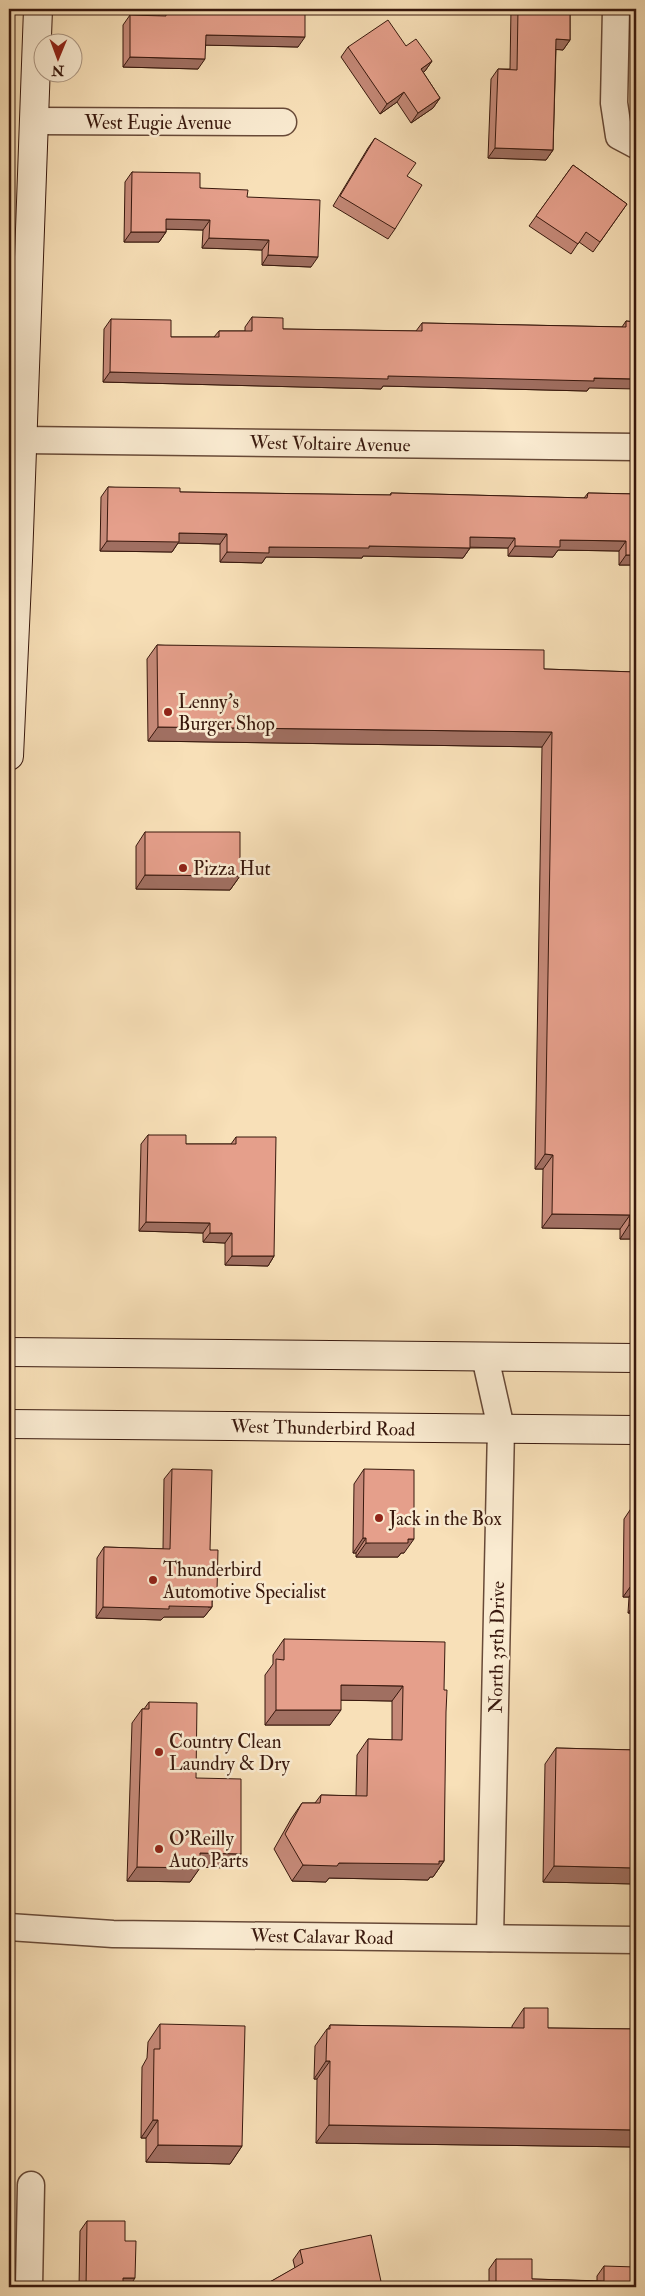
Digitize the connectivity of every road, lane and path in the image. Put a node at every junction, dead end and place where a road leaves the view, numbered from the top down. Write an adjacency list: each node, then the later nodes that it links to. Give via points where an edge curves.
1 (38, 9): 3 (main road)
2 (616, 9): 5 (street, via 614,103)
3 (34, 121): 4 (street, West Eugie Avenue); 6 (main road)
4 (283, 122)
5 (628, 141)
6 (23, 440): 7 (street, West Voltaire Avenue); 8 (main road)
7 (636, 447)
8 (9, 756)
9 (9, 1352): 10 (main road)
10 (485, 1357): 11 (main road); 13 (street, North 35th Drive)
11 (636, 1358)
12 (9, 1424): 13 (main road, West Thunderbird Road)
13 (501, 1428): 14 (main road, West Thunderbird Road); 16 (street, North 35th Drive)
14 (636, 1430)
15 (9, 1927): 16 (street, West Calavar Road, via 113,1934)
16 (490, 1938): 17 (street, West Calavar Road)
17 (636, 1940)
18 (31, 2184): 19 (street)
19 (29, 2287)

